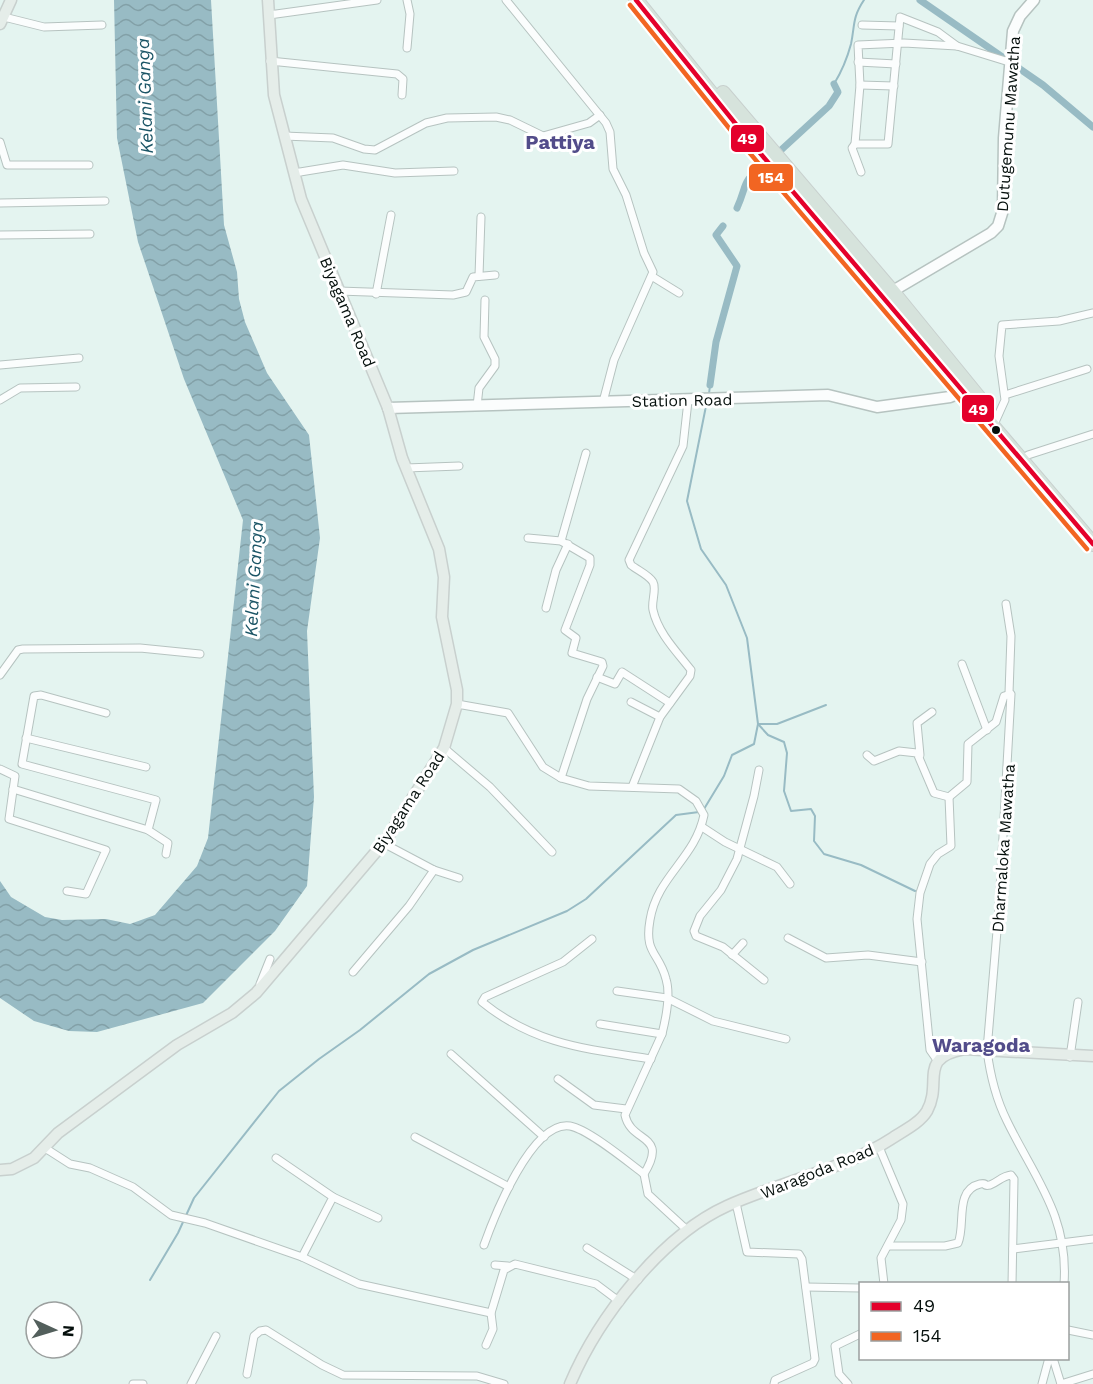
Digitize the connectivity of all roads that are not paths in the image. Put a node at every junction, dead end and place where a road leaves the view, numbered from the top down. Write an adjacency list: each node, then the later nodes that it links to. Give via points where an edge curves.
1 (11, 0): 10 (main road)
2 (268, 0): 9 (main road, Biyagama Road)
3 (377, 0): 9 (street)
4 (407, 0): 16 (street)
5 (506, 0): 24 (street)
6 (636, 0): 44 (highway, via 743,133)
7 (644, 0): 44 (highway)
8 (1034, 0): 19 (street, Dutugemunu Mawatha, via 1020,16)
9 (269, 15): 17 (main road, Biyagama Road)
10 (2, 20): 11 (street, via 44,27)
11 (102, 25)
12 (862, 25): 13 (street)
13 (899, 26): 14 (street); 15 (street, via 900,17 914,20)
14 (898, 44): 15 (street); 18 (street, via 858,45); 20 (street)
15 (957, 46): 19 (street)
16 (407, 48)
17 (270, 61): 23 (street, via 397,74 403,79); 25 (main road, Biyagama Road)
18 (858, 62): 20 (street); 21 (street)
19 (1009, 62): 44 (street, Dutugemunu Mawatha, via 1003,210 998,226)
20 (896, 64): 22 (street)
21 (860, 85): 22 (street); 27 (street)
22 (894, 86): 27 (street, via 888,144)
23 (402, 95)
24 (600, 115): 25 (street, via 589,123 543,136 496,117 447,118 413,128 375,150 333,138); 40 (street, via 610,132 613,170 626,195)
25 (284, 136): 31 (main road, Biyagama Road)
26 (0, 142): 28 (street, via 7,165)
27 (855, 144): 30 (street, via 853,156)
28 (89, 165)
29 (453, 171): 31 (street, via 395,173 343,165)
30 (861, 172)
31 (294, 174): 41 (main road, Biyagama Road)
32 (105, 201): 33 (street)
33 (0, 203)
34 (391, 215): 43 (street)
35 (481, 217): 39 (street)
36 (90, 234): 37 (street)
37 (0, 235)
38 (495, 275): 39 (street)
39 (479, 276): 43 (street, via 473,277 469,289 462,294)
40 (652, 277): 42 (street); 55 (street, via 614,360)
41 (339, 291): 43 (street); 57 (main road, Biyagama Road)
42 (680, 292)
43 (376, 294)
44 (887, 294): 51 (highway)
45 (486, 300): 56 (street, via 484,337 495,366 479,388)
46 (1093, 313): 52 (street, via 1059,321 1002,325 999,356)
47 (79, 358): 48 (street)
48 (0, 365)
49 (1087, 369): 52 (street)
50 (76, 387): 53 (street, via 20,388)
51 (967, 390): 54 (street, Station Road, via 950,397 877,406 828,395); 58 (highway); 67 (highway)
52 (1005, 395): 58 (street)
53 (0, 400)
54 (688, 401): 55 (street, Station Road); 76 (street, via 683,447 629,560 630,565 652,580 655,617 691,670)
55 (603, 402): 56 (street, Station Road)
56 (477, 406): 57 (street, Station Road)
57 (388, 408): 63 (main road, Biyagama Road)
58 (996, 420): 61 (highway)
59 (1093, 434): 61 (street)
60 (586, 453): 66 (street)
61 (1028, 455): 64 (highway)
62 (459, 466): 63 (street)
63 (406, 468): 77 (main road, Biyagama Road, via 439,549 444,577 442,618)
64 (1093, 532)
65 (528, 538): 66 (street)
66 (565, 543): 69 (street); 73 (street, via 590,558 565,630 575,637 572,653 603,664)
67 (1093, 544)
68 (1006, 604): 74 (street, Dharmaloka Mawatha, via 1011,636)
69 (546, 608)
70 (200, 654): 72 (street, via 140,648 23,649 18,650)
71 (962, 664): 81 (street)
72 (0, 675)
73 (597, 677): 76 (street, via 615,684 622,672); 89 (street)
74 (1009, 693): 81 (street, via 1004,696 996,722); 118 (street, Dharmaloka Mawatha, via 1012,706)
75 (631, 702): 80 (street)
76 (670, 703): 80 (street)
77 (457, 704): 83 (main road, Biyagama Road); 89 (street, via 508,713 543,767)
78 (932, 712): 85 (street, via 917,723)
79 (106, 713): 82 (street, via 34,696)
80 (660, 717): 90 (street)
81 (987, 729): 92 (street, via 968,744 967,782)
82 (26, 738): 86 (street); 94 (street, via 22,764 156,800)
83 (444, 748): 95 (main road, Biyagama Road); 97 (street, via 490,787)
84 (867, 755): 85 (street, via 874,761 898,751)
85 (920, 755): 92 (street, via 934,793)
86 (146, 766)
87 (0, 769): 91 (street, via 15,776)
88 (759, 770): 96 (street)
89 (561, 778): 90 (street, via 589,786)
90 (632, 787): 93 (street, via 679,789 700,807 704,815)
91 (13, 789): 94 (street); 102 (street, via 9,819 106,850 86,894)
92 (949, 797): 108 (street, via 951,846 930,864 920,893 917,919)
93 (702, 827): 96 (street); 113 (street, via 683,861 659,888 652,907 649,947 667,981)
94 (148, 830): 98 (street, via 168,843)
95 (383, 843): 99 (street); 112 (main road, Biyagama Road)
96 (741, 849): 101 (street, via 777,867); 106 (street, via 721,890 710,900 694,931 696,936)
97 (552, 852)
98 (166, 854)
99 (434, 870): 100 (street); 109 (street)
100 (459, 878)
101 (790, 884)
102 (67, 891)
103 (788, 938): 108 (street, via 826,958 868,955)
104 (592, 939): 122 (street, via 563,962 485,997 482,1002 540,1038)
105 (743, 943): 106 (street)
106 (732, 955): 110 (street)
107 (270, 959): 112 (street)
108 (922, 962): 123 (street, via 930,1050)
109 (353, 972)
110 (764, 980)
111 (617, 992): 113 (street)
112 (256, 993): 129 (main road, Biyagama Road, via 232,1013 177,1045 58,1133)
113 (667, 998): 116 (street); 117 (street, via 713,1021)
114 (1078, 1002): 121 (street)
115 (600, 1023): 116 (street)
116 (662, 1034): 122 (street)
117 (786, 1038)
118 (987, 1050): 121 (main road); 123 (main road, via 957,1050); 141 (street, Dharmaloka Mawatha, via 1006,1118 1053,1207)
119 (451, 1054): 127 (street)
120 (1093, 1056): 121 (main road)
121 (1070, 1057)
122 (651, 1059): 125 (street)
123 (937, 1060): 128 (main road, Waragoda Road, via 926,1113)
124 (558, 1079): 125 (street, via 594,1105)
125 (626, 1109): 132 (street, via 626,1121 654,1151)
126 (415, 1137): 133 (street)
127 (544, 1137): 132 (street, via 558,1128 571,1126); 133 (street)
128 (879, 1147): 135 (main road, Waragoda Road); 143 (street, via 904,1212)
129 (45, 1148): 131 (main road, Biyagama Road, via 24,1164); 146 (street, via 70,1164 90,1168 133,1187 171,1215)
130 (276, 1158): 134 (street)
131 (0, 1170)
132 (644, 1174): 139 (street, via 648,1194)
133 (509, 1187): 137 (street)
134 (333, 1197): 138 (street); 146 (street)
135 (736, 1203): 139 (main road, Waragoda Road); 153 (street, via 747,1252 801,1255)
136 (487, 1209): 137 (street)
137 (496, 1211): 142 (street)
138 (378, 1218)
139 (687, 1230): 149 (main road, Waragoda Road)
140 (1093, 1239): 141 (street)
141 (1064, 1244): 145 (street); 152 (street, Dharmaloka Mawatha)
142 (484, 1245)
143 (888, 1246): 145 (street, via 958,1243 963,1232 961,1207 968,1192 1009,1175 1014,1179); 150 (street, via 880,1265)
144 (587, 1248): 149 (street)
145 (1013, 1249): 151 (street)
146 (302, 1257): 156 (street, via 359,1284)
147 (495, 1265): 148 (street)
148 (508, 1266): 155 (street, via 593,1283); 156 (street)
149 (638, 1280): 155 (main road, Waragoda Road)
150 (884, 1282)
151 (1012, 1282)
152 (1065, 1282)
153 (806, 1287): 154 (street); 166 (street, via 813,1363)
154 (859, 1288)
155 (620, 1302): 171 (main road, Waragoda Road, via 594,1338)
156 (491, 1313): 161 (street, via 493,1329)
157 (1069, 1330): 159 (street)
158 (859, 1335): 173 (street, via 835,1346 839,1374)
159 (1093, 1335)
160 (216, 1336): 169 (street)
161 (486, 1345)
162 (1051, 1360): 175 (street)
163 (1051, 1360): 174 (street)
164 (247, 1374): 170 (street, via 254,1336 266,1330 343,1375 477,1376)
165 (1093, 1374): 175 (street)
166 (774, 1382): 172 (street)
167 (133, 1384): 168 (street)
168 (143, 1384)
169 (191, 1384)
170 (504, 1384)
171 (570, 1384)
172 (765, 1384)
173 (848, 1384)
174 (1042, 1384)
175 (1061, 1384)

